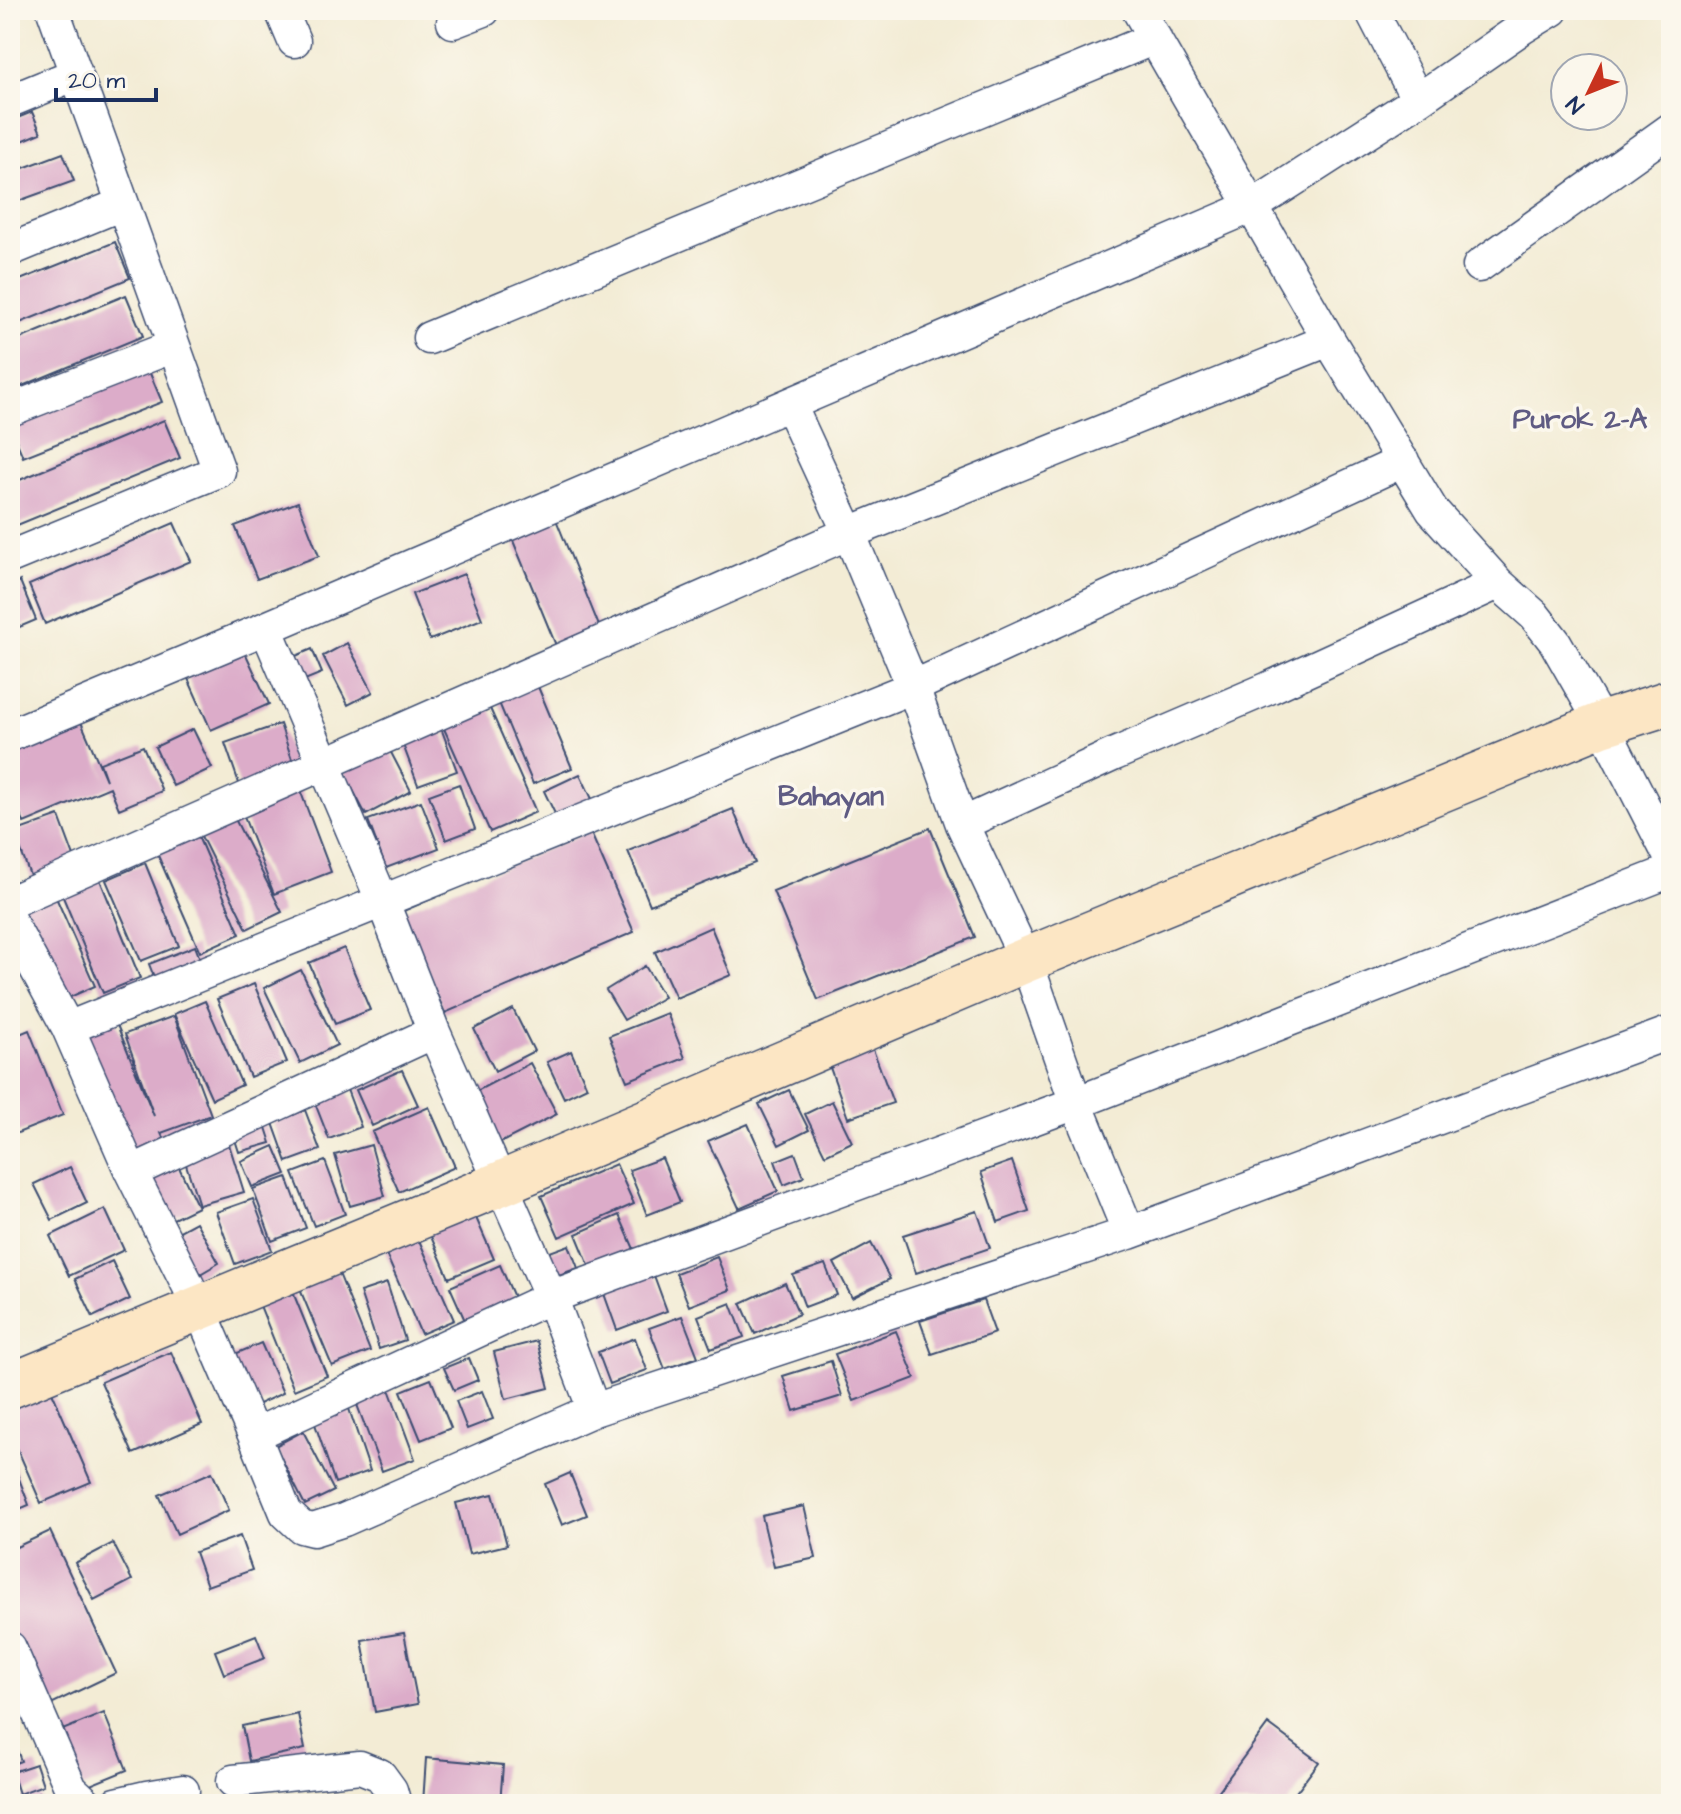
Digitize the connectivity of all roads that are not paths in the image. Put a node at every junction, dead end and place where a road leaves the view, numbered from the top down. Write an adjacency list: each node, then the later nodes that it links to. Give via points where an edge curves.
1 (53, 10): 11 (street)
2 (281, 10): 10 (street)
3 (484, 10): 8 (street)
4 (1138, 10): 9 (street)
5 (1371, 10): 12 (street)
6 (1552, 10): 7 (street)
7 (1517, 19): 12 (street)
8 (453, 22)
9 (1155, 38): 16 (street); 19 (street)
10 (294, 41)
11 (76, 74): 13 (street); 15 (street)
12 (1418, 100): 16 (street)
13 (10, 101)
14 (1671, 129): 18 (street)
15 (122, 204): 17 (street); 21 (street)
16 (1253, 206): 20 (street); 22 (street)
17 (10, 250)
18 (1479, 266)
19 (429, 338)
20 (1329, 340): 24 (street); 25 (street)
21 (174, 346): 23 (street); 26 (street, via 219,471)
22 (790, 405): 25 (street); 28 (street)
23 (10, 410)
24 (1403, 461): 27 (street, via 1432,510); 29 (street)
25 (849, 533): 29 (street); 33 (street)
26 (10, 557)
27 (1498, 583): 31 (street, via 1555,642); 34 (street)
28 (266, 628): 32 (street); 33 (street)
29 (913, 687): 34 (street); 37 (street)
30 (1671, 702): 31 (street)
31 (1602, 724): 35 (street); 40 (street)
32 (10, 735)
33 (324, 763): 37 (street); 38 (street)
34 (962, 824): 40 (street)
35 (1671, 859)
36 (1671, 871): 44 (street)
37 (382, 900): 41 (street); 42 (street)
38 (10, 902)
39 (10, 921): 41 (street)
40 (1026, 960): 44 (street); 46 (street)
41 (68, 1028): 45 (street)
42 (434, 1032): 45 (street); 46 (street)
43 (1671, 1032): 47 (street)
44 (1076, 1103): 47 (street); 48 (street)
45 (131, 1172): 49 (street)
46 (502, 1183): 48 (street); 49 (street)
47 (1129, 1233): 51 (street)
48 (551, 1297): 51 (street); 52 (street)
49 (199, 1307): 50 (street); 52 (street)
50 (10, 1386)
51 (594, 1410): 52 (street, via 313,1530 286,1513)
52 (254, 1435)
53 (10, 1648): 56 (street, via 71,1789)
54 (233, 1781): 58 (street, via 360,1767 380,1775)
55 (183, 1791): 57 (street)
56 (87, 1804)
57 (116, 1804)
58 (395, 1804)

